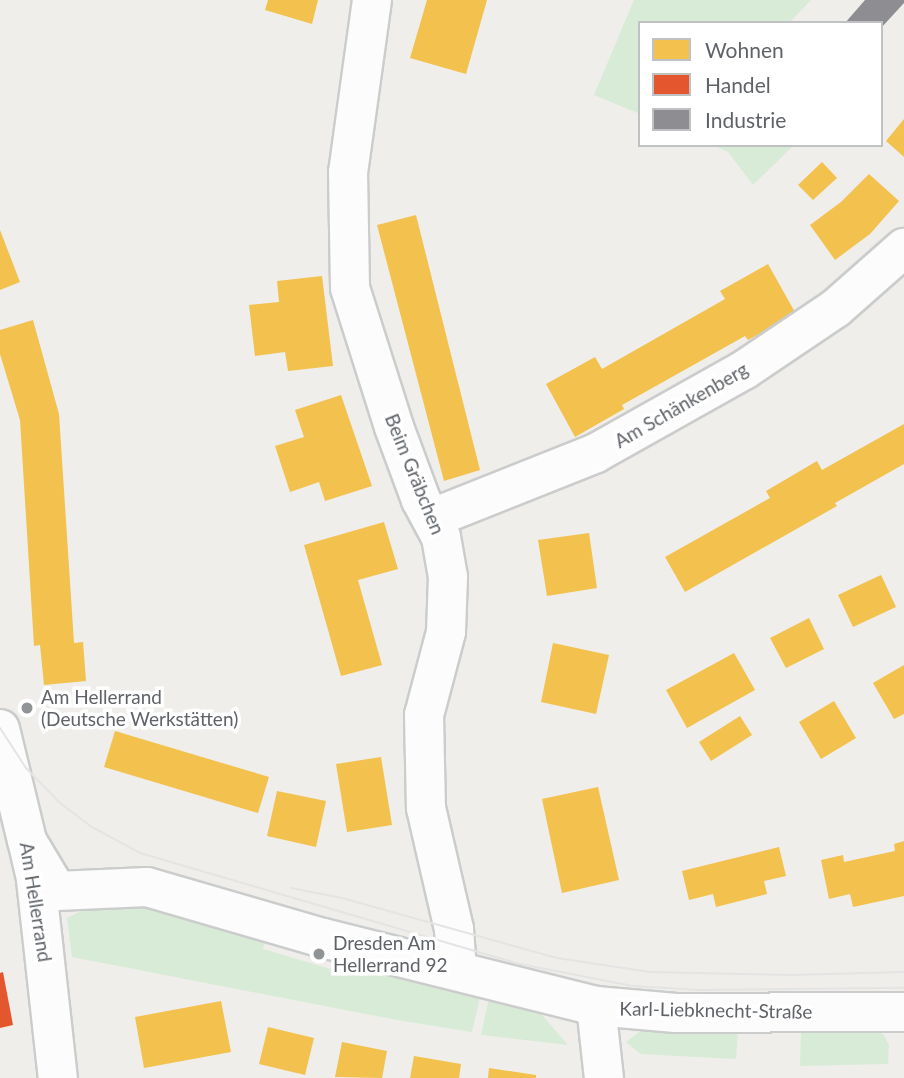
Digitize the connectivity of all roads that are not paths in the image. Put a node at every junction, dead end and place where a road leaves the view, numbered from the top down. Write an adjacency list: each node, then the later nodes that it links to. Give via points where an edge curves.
1 (372, 0): 3 (street, Beim Gräbchen, via 348,172 350,289 394,427 421,500)
2 (904, 248): 3 (street, Am Schänkenberg, via 836,308 744,370 596,453)
3 (433, 518): 6 (street, Beim Gräbchen, via 448,577 446,632 424,715 426,808 454,929)
4 (0, 729): 5 (street, Am Hellerrand)
5 (27, 841): 6 (street, Karl-Liebknecht-Straße, via 57,891 147,887); 9 (street, Am Hellerrand, via 36,880)
6 (457, 971): 7 (street, Karl-Liebknecht-Straße)
7 (596, 1006): 8 (street, Karl-Liebknecht-Straße, via 676,1013); 10 (street)
8 (904, 1012)
9 (58, 1078)
10 (604, 1078)

